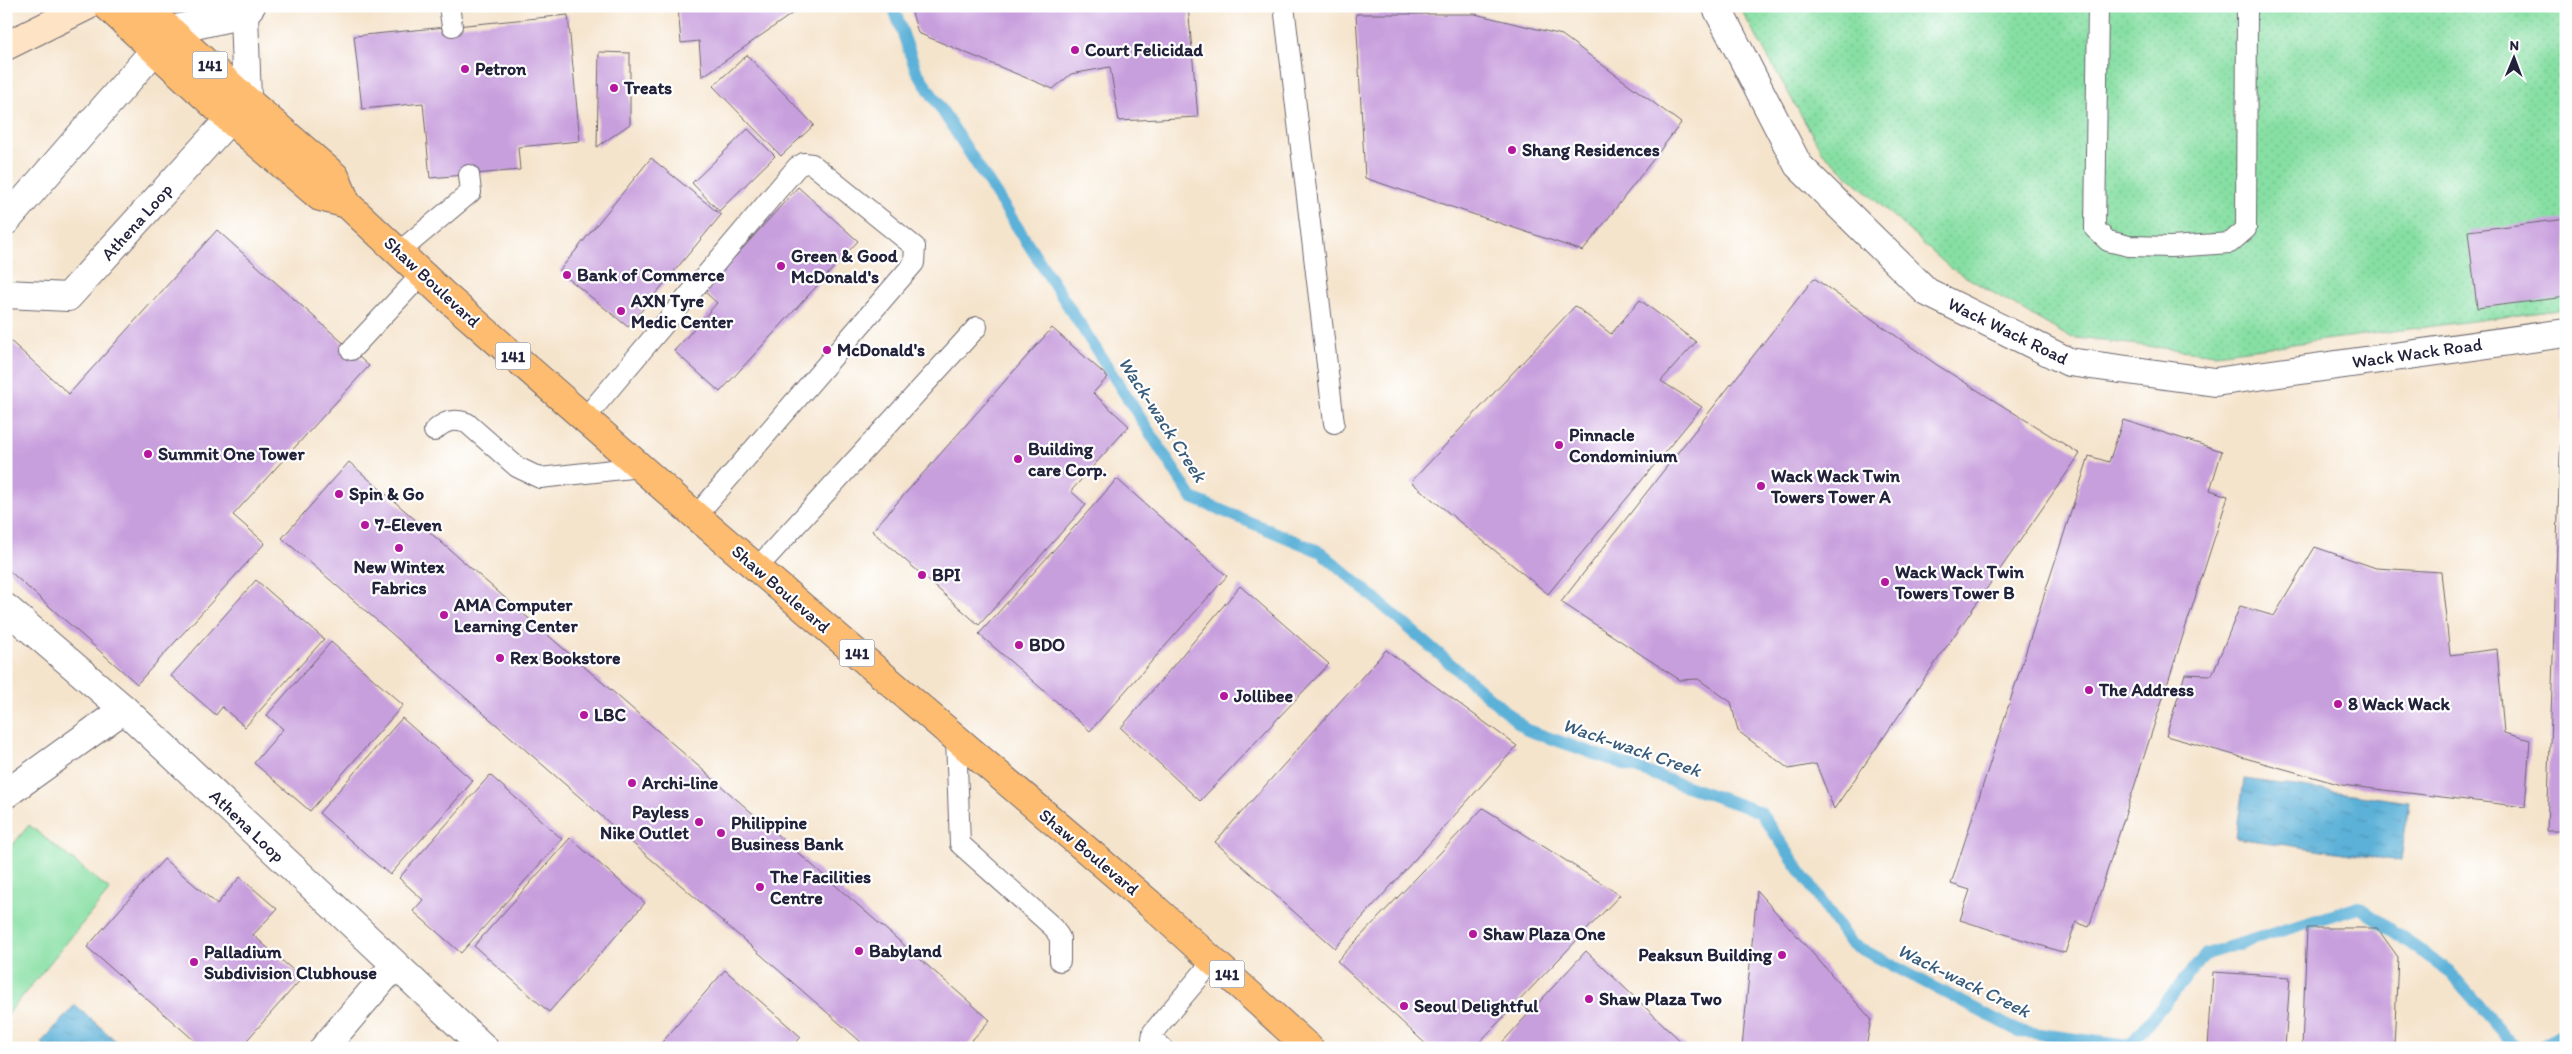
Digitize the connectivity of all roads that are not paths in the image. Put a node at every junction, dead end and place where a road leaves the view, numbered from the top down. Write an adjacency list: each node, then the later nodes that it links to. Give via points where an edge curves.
1 (87, 6): 10 (street)
2 (107, 6): 9 (main road, Shaw Boulevard / 141)
3 (144, 6): 9 (main road, Shaw Boulevard / 141)
4 (1284, 6): 21 (lane)
5 (1716, 6): 18 (street, Wack Wack Road, via 1798,165 1927,292 2069,362 2215,382)
6 (2098, 6): 7 (lane, via 2095,230 2108,241 2171,247 2230,243 2246,229)
7 (2248, 6)
8 (247, 10): 9 (street); 11 (street)
9 (164, 40): 11 (main road, Shaw Boulevard / 141); 13 (street)
10 (6, 46)
11 (238, 110): 14 (main road, Shaw Boulevard / 141, via 335,176 348,204); 16 (street, Athena Loop, via 68,297)
12 (469, 175): 14 (lane, via 471,192)
13 (6, 221)
14 (399, 252): 15 (main road, Shaw Boulevard / 141)
15 (423, 274): 19 (lane); 20 (main road, Shaw Boulevard / 141)
16 (6, 294)
17 (977, 327): 25 (lane)
18 (2566, 333)
19 (350, 350)
20 (585, 418): 23 (main road, Shaw Boulevard / 141); 24 (lane, via 796,167 812,164 915,247 914,263)
21 (1334, 424)
22 (434, 432): 23 (lane, via 441,424 450,421 467,423 517,467 540,478)
23 (640, 467): 24 (main road, Shaw Boulevard / 141)
24 (696, 516): 25 (main road, Shaw Boulevard / 141)
25 (757, 568): 28 (main road, Shaw Boulevard / 141)
26 (6, 608): 27 (street, Athena Loop)
27 (124, 709): 29 (street); 32 (street, Athena Loop)
28 (956, 739): 30 (lane, via 960,844 1054,928 1060,938); 31 (main road, Shaw Boulevard / 141, via 1150,904)
29 (6, 794)
30 (1060, 961)
31 (1213, 962): 33 (main road, Shaw Boulevard / 141); 36 (lane, via 1153,1032 1152,1039)
32 (394, 966): 34 (street); 35 (street, Athena Loop)
33 (1306, 1047)
34 (324, 1048)
35 (484, 1048)
36 (1163, 1048)

